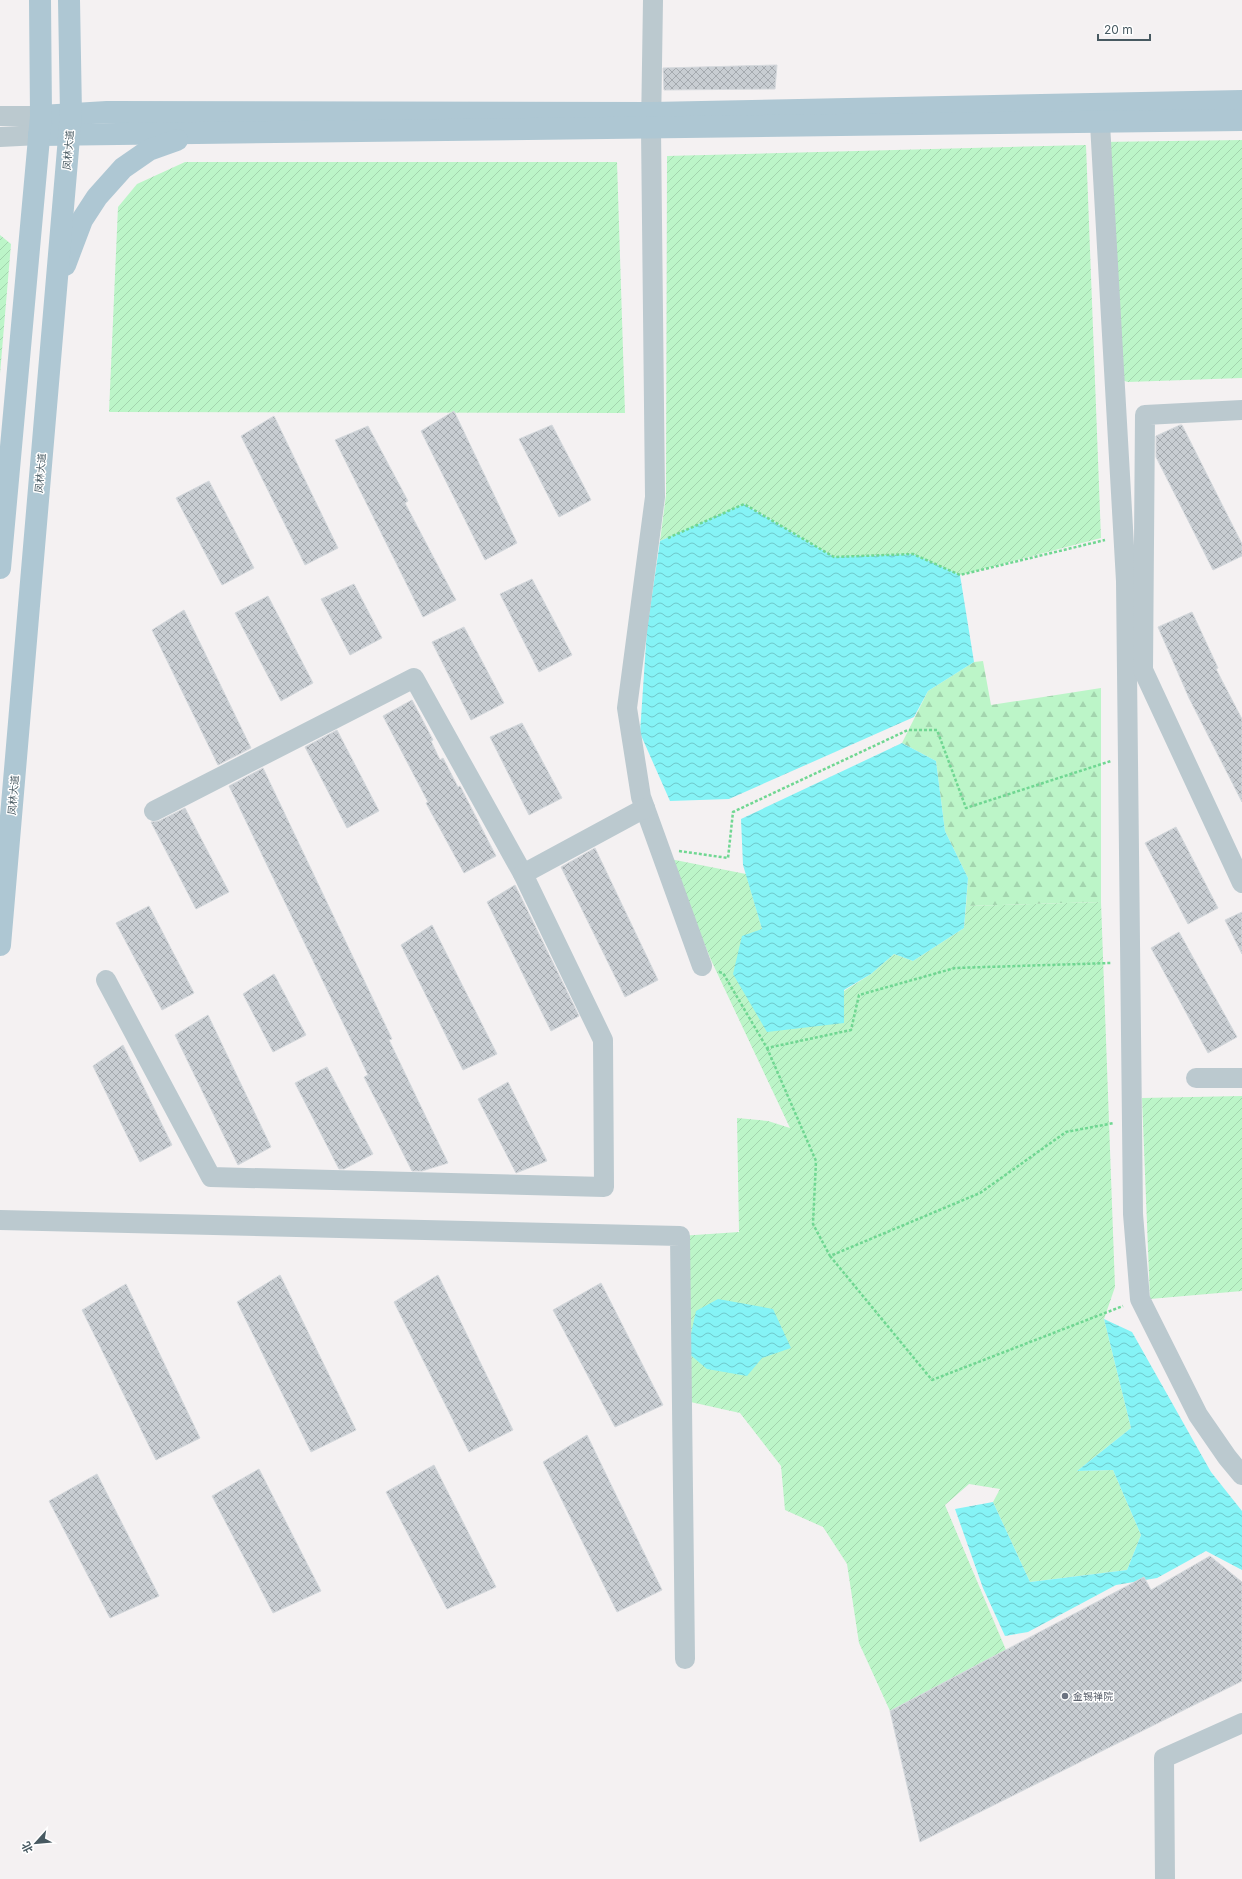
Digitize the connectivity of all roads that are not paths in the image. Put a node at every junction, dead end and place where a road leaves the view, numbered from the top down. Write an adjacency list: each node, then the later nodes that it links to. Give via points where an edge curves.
1 (40, 0): 10 (main road)
2 (69, 0): 9 (main road, 凤林大道)
3 (653, 0): 8 (street)
4 (1242, 101): 5 (main road)
5 (1099, 113): 7 (main road); 8 (main road); 16 (street, via 1123,535)
6 (0, 116): 10 (street)
7 (1242, 120)
8 (652, 121): 9 (main road, via 107,112); 11 (main road); 17 (street, via 655,497 627,708)
9 (70, 125): 10 (main road); 11 (main road); 13 (main road, 凤林大道)
10 (40, 126): 12 (street); 15 (main road)
11 (196, 134): 13 (main road, via 148,150 123,168 97,197 82,220)
12 (0, 137)
13 (56, 288): 21 (main road, 凤林大道)
14 (1242, 410): 16 (street, via 1145,415)
15 (0, 568)
16 (1135, 617): 20 (street, via 1143,670); 27 (street, via 1127,756 1133,1214 1140,1299 1198,1415)
17 (645, 808): 19 (street); 22 (street)
18 (154, 811): 19 (street, via 414,678)
19 (523, 874): 23 (street, via 603,1040 604,1187 211,1177)
20 (1242, 883)
21 (0, 945)
22 (702, 966)
23 (106, 980)
24 (1196, 1078): 25 (street)
25 (1242, 1078)
26 (0, 1220): 28 (street, via 680,1236)
27 (1242, 1475)
28 (685, 1659)
29 (1242, 1723): 30 (street, via 1164,1758)
30 (1165, 1879)

